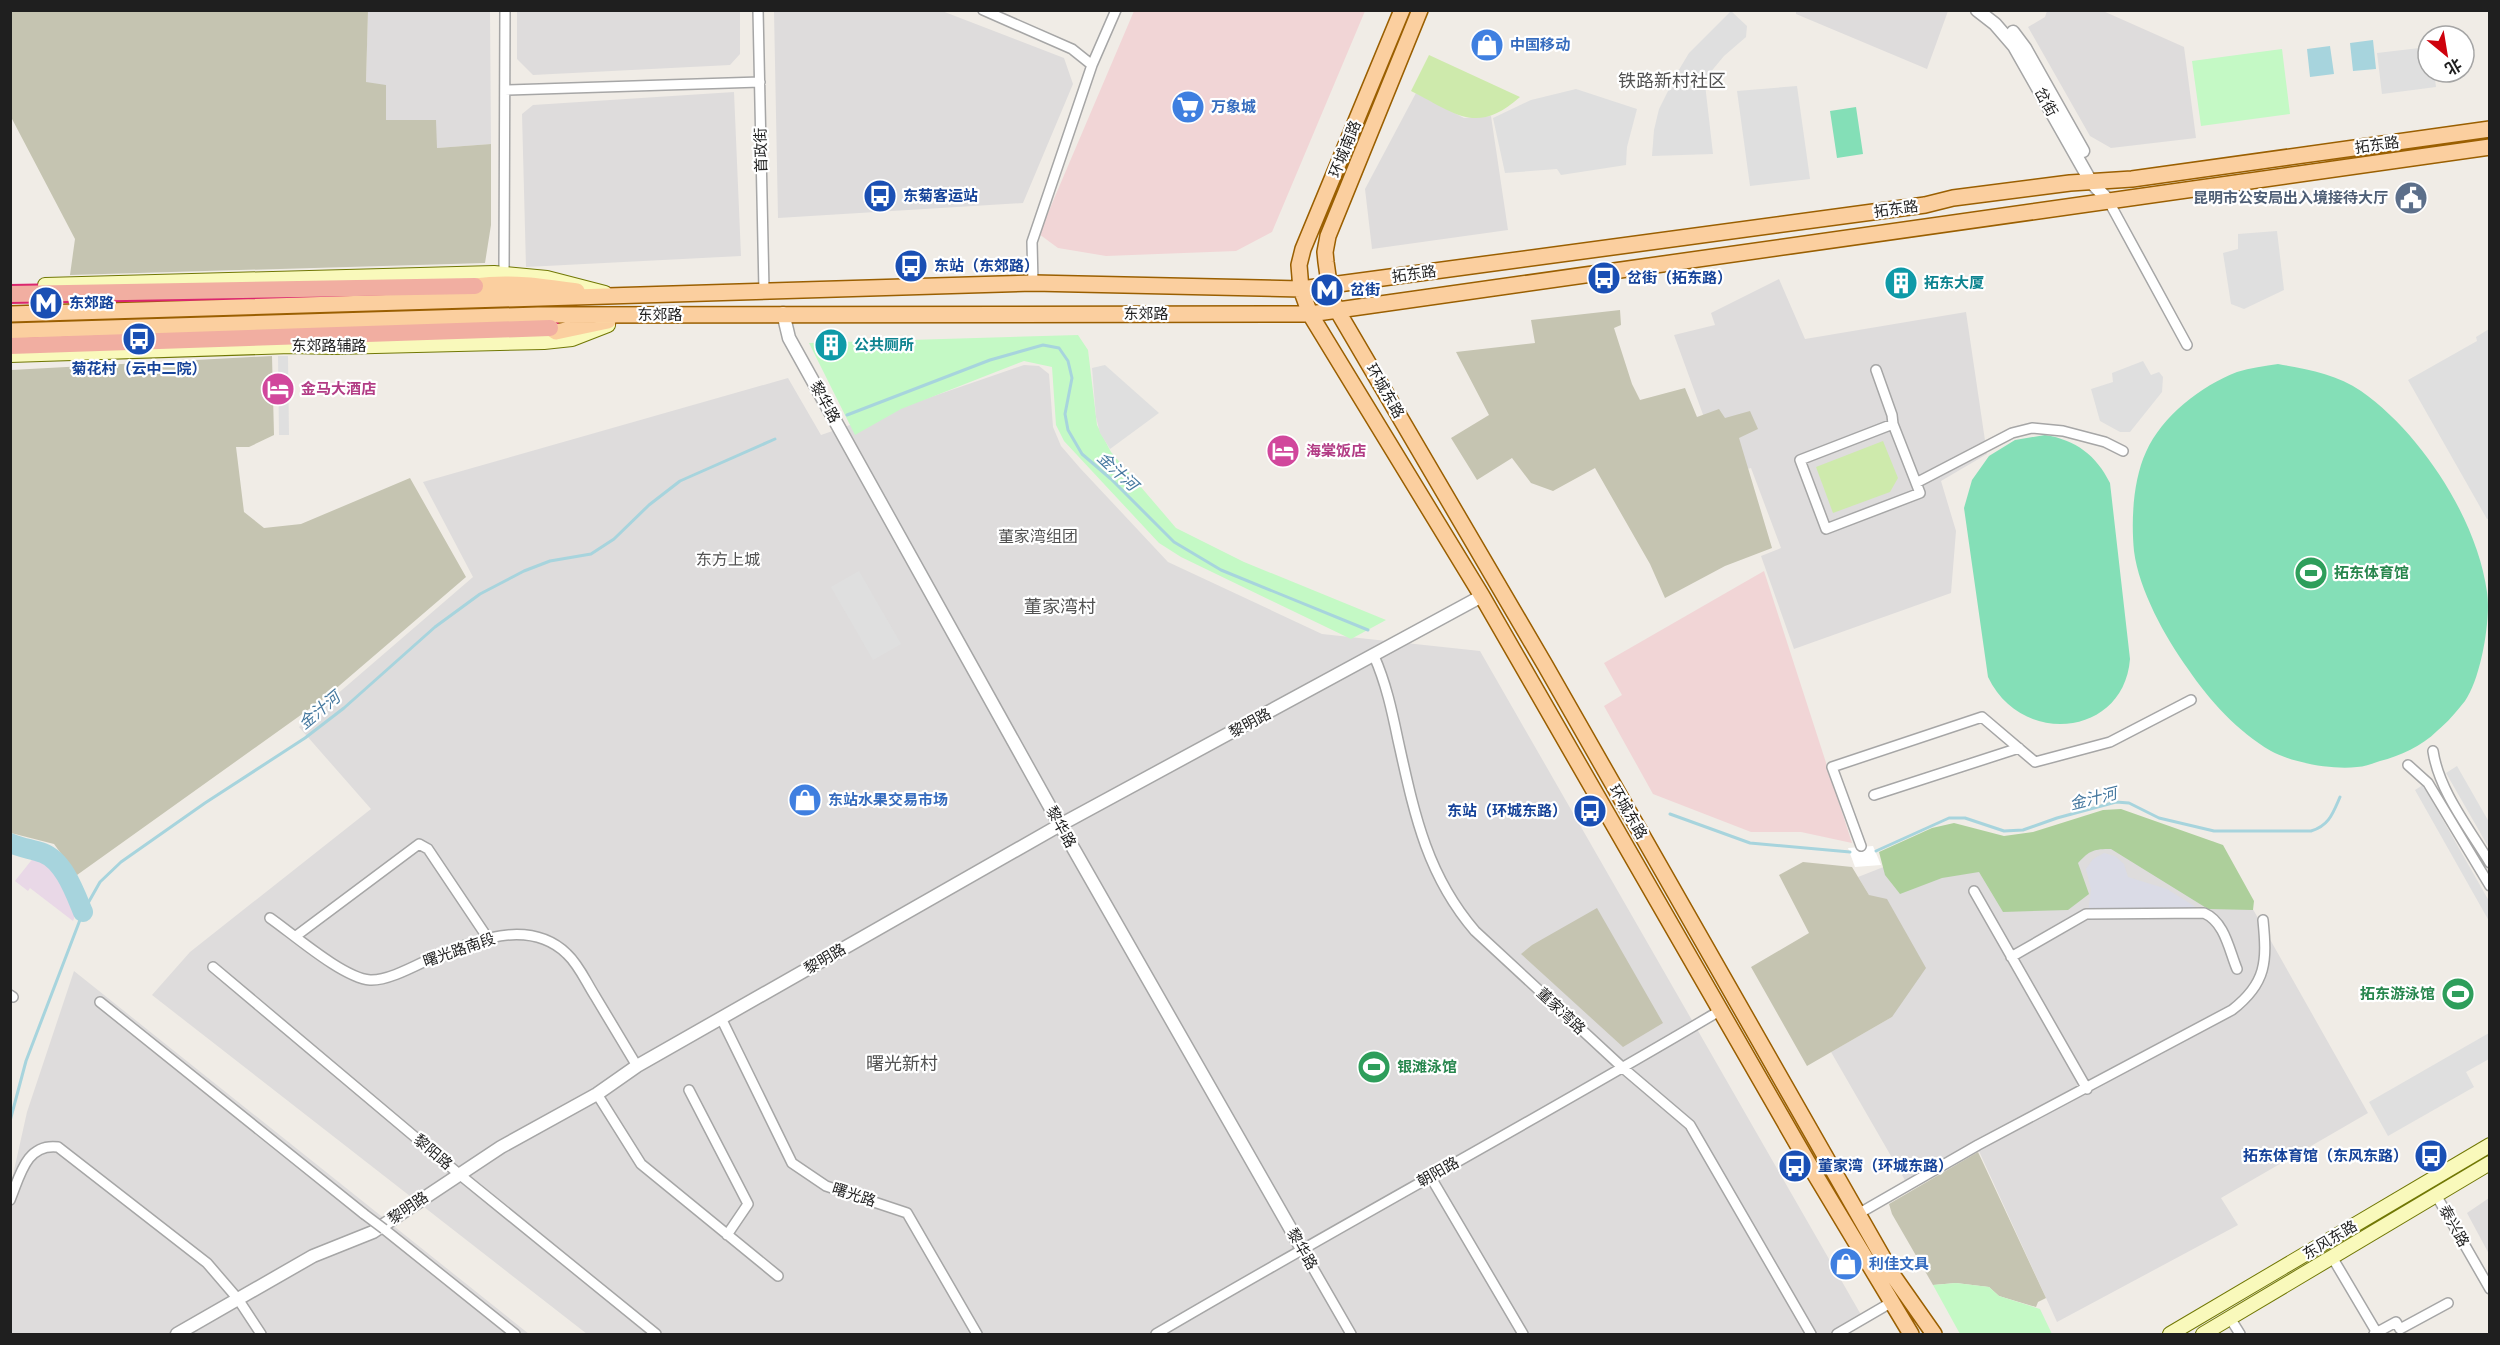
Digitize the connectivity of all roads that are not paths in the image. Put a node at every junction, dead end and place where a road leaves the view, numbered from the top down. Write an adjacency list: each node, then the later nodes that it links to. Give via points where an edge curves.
1 (505, 10): 11 (street)
2 (758, 10): 10 (street, 首政街)
3 (983, 10): 9 (street, via 1072,49)
4 (1116, 10): 9 (street)
5 (1401, 10): 21 (main road, 环城南路, via 1303,249 1299,265)
6 (1420, 10): 19 (main road, 环城南路, via 1328,236 1324,252)
7 (1977, 10): 14 (street, 岔街, via 2014,46)
8 (1991, 10): 14 (street, 岔街, via 2021,42)
9 (1092, 65): 17 (street, via 1032,242)
10 (760, 82): 11 (street); 22 (street, 首政街)
11 (505, 90): 16 (street)
12 (2490, 129): 14 (main road, 拓东路)
13 (2490, 147): 15 (main road, 拓东路)
14 (2095, 181): 15 (street, 岔街); 19 (main road, 拓东路)
15 (2108, 200): 25 (main road, 拓东路); 32 (street, 岔街)
16 (504, 273): 20 (main road); 24 (main road)
17 (1033, 283): 21 (main road, 东郊路); 22 (main road, 东郊路)
18 (475, 286): 23 (highway); 24 (main road, via 513,283)
19 (1329, 286): 21 (main road, 拓东路); 25 (main road, 环城东路)
20 (10, 287)
21 (1302, 289): 28 (main road, 环城东路)
22 (764, 290): 24 (main road, 东郊路)
23 (10, 294)
24 (640, 296): 27 (main road, 东郊路)
25 (1337, 310): 28 (main road, 拓东路); 72 (main road, 环城东路)
26 (783, 313): 28 (main road, 东郊路); 29 (main road, 东郊路); 46 (street, 黎华路, via 789,338)
27 (10, 314)
28 (1310, 314): 39 (main road, 环城东路)
29 (642, 315): 30 (main road, via 556,332); 31 (main road, 东郊路); 34 (main road, 东郊路辅路, via 623,318 572,339 544,342)
30 (550, 328): 33 (highway)
31 (10, 332)
32 (2187, 345)
33 (10, 346)
34 (10, 355)
35 (1876, 370): 36 (street)
36 (1893, 424): 38 (street); 38 (street, via 1800,460 1826,529 1920,493)
37 (2123, 451): 38 (street, via 2063,431 2032,428 2012,433)
38 (1916, 483)
39 (1482, 596): 40 (street, 黎明路); 59 (main road, 环城东路)
40 (1374, 656): 46 (street, 黎明路); 62 (street, 董家湾路, via 1385,681 1424,846 1439,880 1475,931)
41 (2190, 700): 42 (street, via 2110,742 2035,762)
42 (2019, 748): 45 (street); 47 (street, via 1982,717 1832,767)
43 (2433, 751): 48 (street, via 2441,781)
44 (2408, 765): 49 (street, via 2428,783)
45 (1874, 795)
46 (1060, 825): 60 (street, 黎明路); 74 (street, 黎华路)
47 (1861, 846)
48 (2490, 863)
49 (2490, 886)
50 (1974, 891): 55 (street)
51 (270, 918): 53 (street, 曙光路南段)
52 (2263, 920): 63 (street, via 2264,968 2247,999)
53 (296, 936): 54 (street, 曙光路南段, via 337,966 371,980); 54 (street, via 419,844 428,849)
54 (488, 937): 61 (street, 曙光路南段, via 537,937 554,943 568,955)
55 (2011, 957): 57 (street, via 2086,914 2204,913 2220,926); 63 (street)
56 (213, 967): 68 (street, 黎阳路)
57 (2237, 969)
58 (100, 1002): 86 (street, bridge)
59 (1721, 1010): 62 (street, 朝阳路); 79 (main road, 环城东路)
60 (721, 1018): 61 (street, 黎明路); 88 (street, 曙光路, via 792,1163 826,1186 907,1212)
61 (637, 1066): 65 (street, 黎明路)
62 (1623, 1068): 69 (street, 朝阳路); 92 (street, 董家湾路, via 1690,1125)
63 (2087, 1089): 72 (street, via 1978,1145)
64 (689, 1090): 73 (street, via 748,1204)
65 (597, 1094): 68 (street, 黎明路); 73 (street, via 641,1164)
66 (2490, 1145): 96 (main road, 东风东路)
67 (2490, 1163): 70 (main road, 东风东路)
68 (459, 1174): 78 (street, 黎明路, via 373,1232 314,1256); 87 (street, 黎阳路)
69 (1431, 1176): 74 (street, 朝阳路); 91 (street)
70 (2436, 1195): 75 (main road, 东风东路); 77 (street, 泰兴路)
71 (10, 1200): 78 (street, via 32,1153 48,1146 58,1147 207,1263)
72 (1858, 1214): 95 (main road, 环城东路, via 1894,1277)
73 (727, 1235): 76 (street)
74 (1302, 1249): 89 (street, 朝阳路); 90 (street, 黎华路)
75 (2332, 1257): 81 (main road, 东风东路); 83 (street)
76 (778, 1276)
77 (2490, 1288)
78 (238, 1299): 84 (street, 黎明路); 85 (street)
79 (1892, 1302): 93 (street); 94 (main road, 环城东路)
80 (2448, 1303): 82 (street)
81 (2230, 1318): 97 (main road, 东风东路); 98 (street)
82 (2401, 1332): 83 (street, via 2396,1322)
83 (2375, 1334)
84 (177, 1335)
85 (261, 1335)
86 (515, 1335)
87 (656, 1335)
88 (977, 1335)
89 (1156, 1335)
90 (1351, 1335)
91 (1523, 1335)
92 (1811, 1335)
93 (1837, 1335)
94 (1911, 1335)
95 (1934, 1335)
96 (2170, 1335)
97 (2203, 1335)
98 (2240, 1335)

